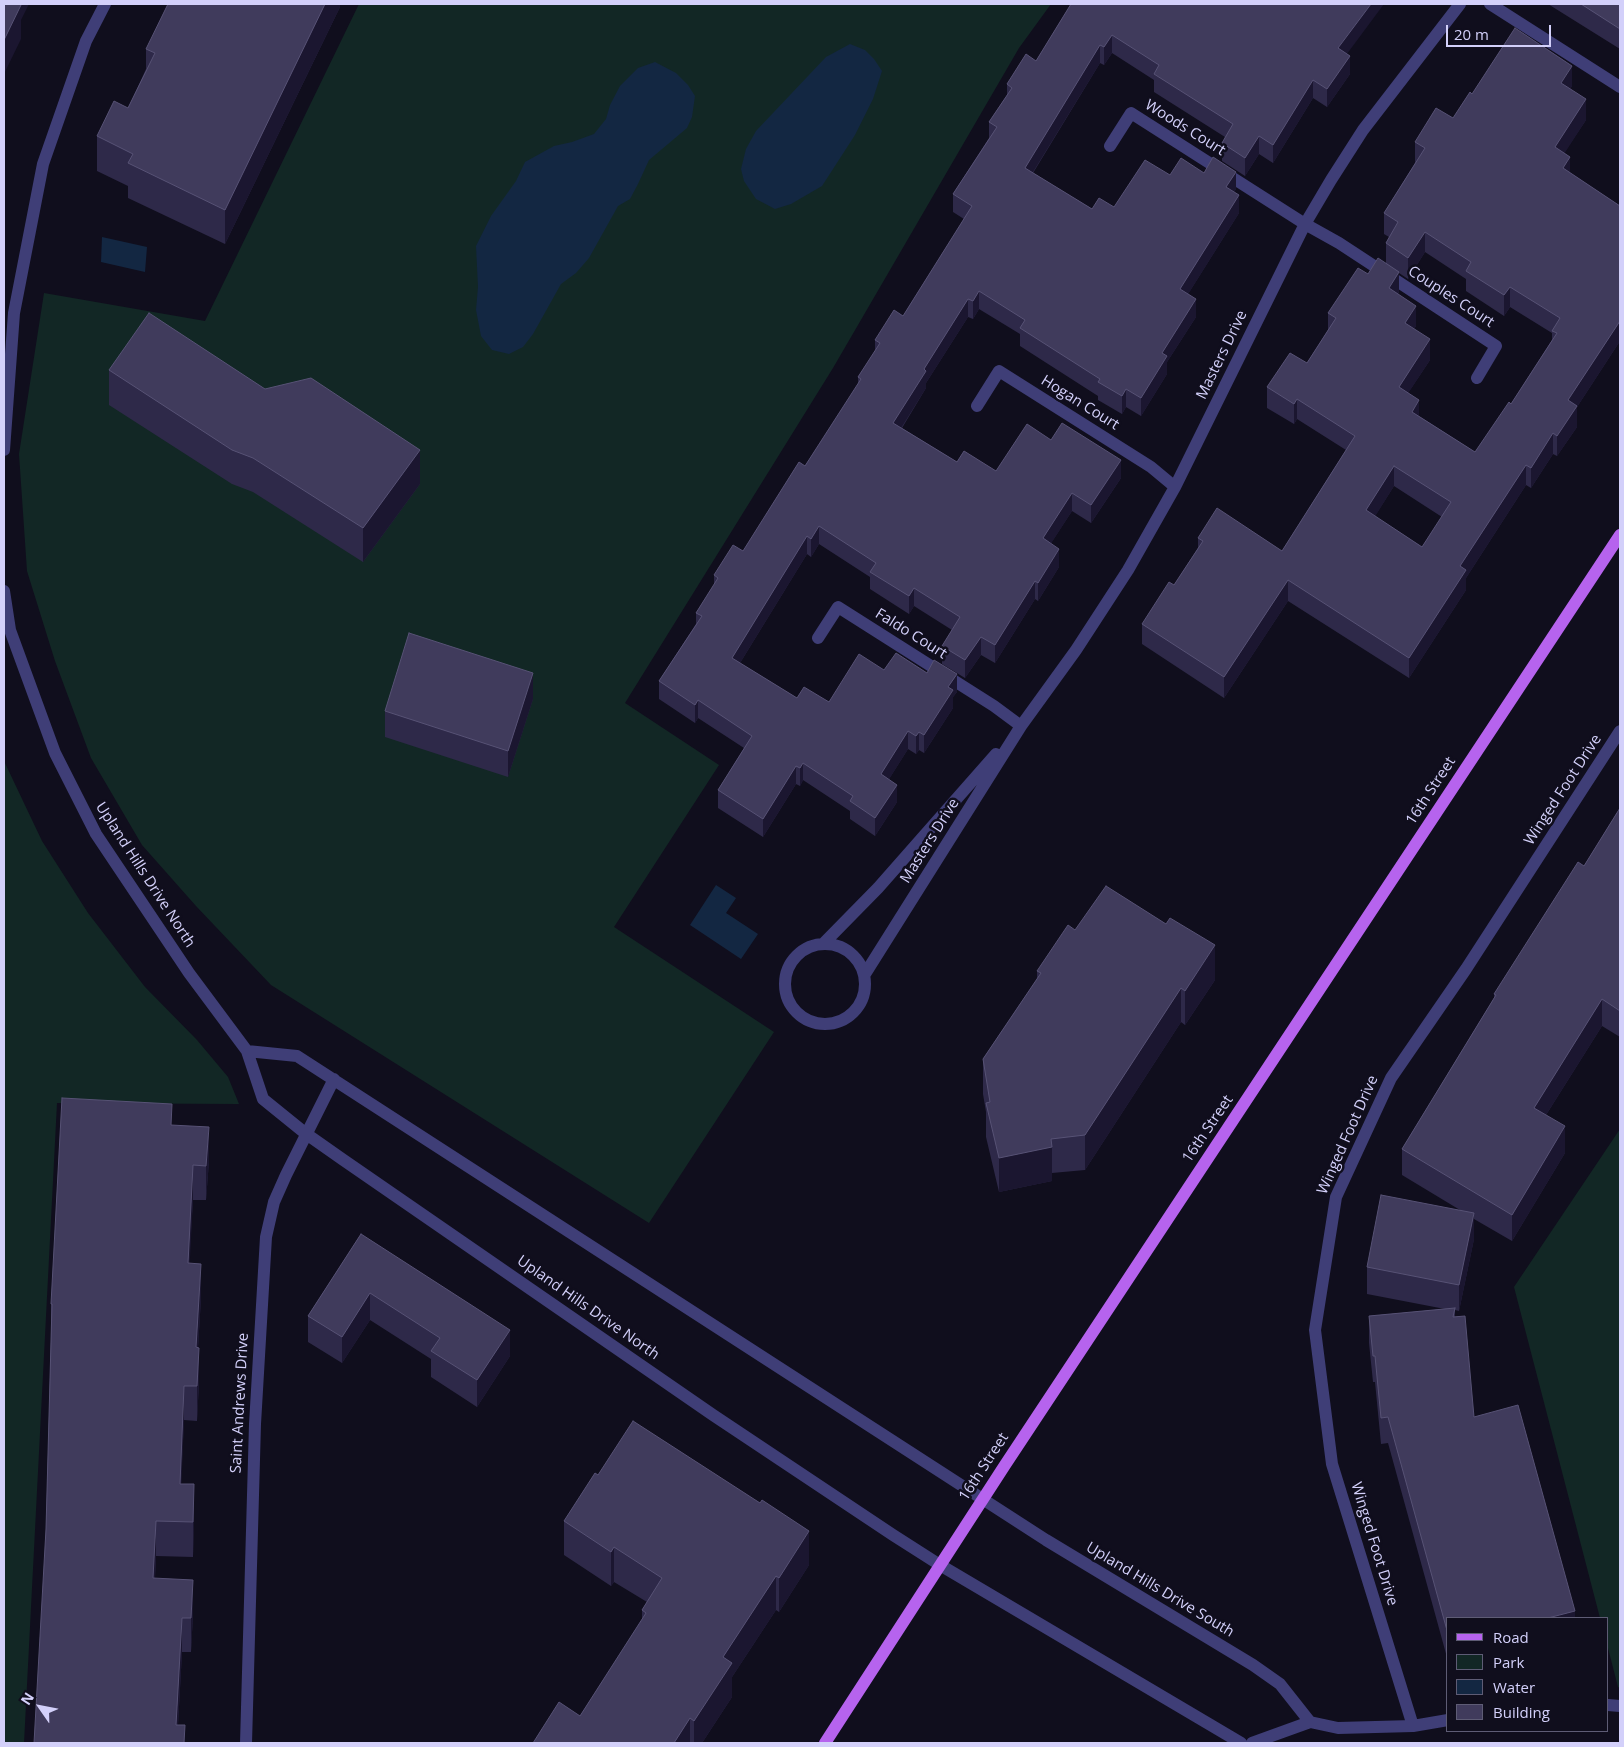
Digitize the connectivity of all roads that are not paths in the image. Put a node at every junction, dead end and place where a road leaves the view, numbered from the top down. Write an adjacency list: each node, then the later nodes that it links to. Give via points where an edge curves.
1 (105, 4): 9 (street, via 86,41 44,164 14,313)
2 (1460, 4): 6 (street, Masters Drive, via 1363,130)
3 (1490, 4): 4 (street)
4 (1620, 87)
5 (1110, 146): 6 (street, Woods Court, via 1131,113)
6 (1305, 224): 7 (street, Couples Court, via 1496,346); 10 (street, Masters Drive)
7 (1476, 378)
8 (977, 406): 10 (street, Hogan Court, via 999,371 1151,467)
9 (4, 450)
10 (1175, 487): 14 (street, Masters Drive, via 1128,570)
11 (1620, 534): 21 (main road, 16th Street)
12 (4, 591): 18 (street, Upland Hills Drive North, via 10,630 55,753 96,834 189,973)
13 (818, 638): 14 (street, Faldo Court, via 838,607)
14 (1021, 726): 16 (street, Masters Drive, via 878,888); 17 (street, Masters Drive)
15 (1620, 731): 25 (street, Winged Foot Drive, via 1466,969 1391,1078 1336,1198 1315,1330 1332,1464)
16 (824, 943): 17 (street, via 850,951); 17 (street, Masters Drive, via 799,952 790,963 785,989 797,1013 820,1024 846,1019 863,1000)
17 (865, 974)
18 (246, 1051): 19 (street, via 297,1056); 20 (street, Upland Hills Drive North, via 263,1099)
19 (334, 1079): 20 (street, Saint Andrews Drive); 21 (street)
20 (306, 1133): 22 (street, Upland Hills Drive North, via 713,1414); 26 (street, Saint Andrews Drive, via 274,1202 266,1237 254,1424)
21 (982, 1500): 22 (main road, 16th Street); 24 (street, Upland Hills Drive South, via 1253,1665 1280,1684)
22 (940, 1565): 27 (main road, 16th Street); 28 (street)
23 (1446, 1720): 25 (street)
24 (1310, 1722): 25 (street, via 1338,1728); 29 (street)
25 (1413, 1726)
26 (246, 1743)
27 (826, 1743)
28 (1241, 1743)
29 (1252, 1743)

